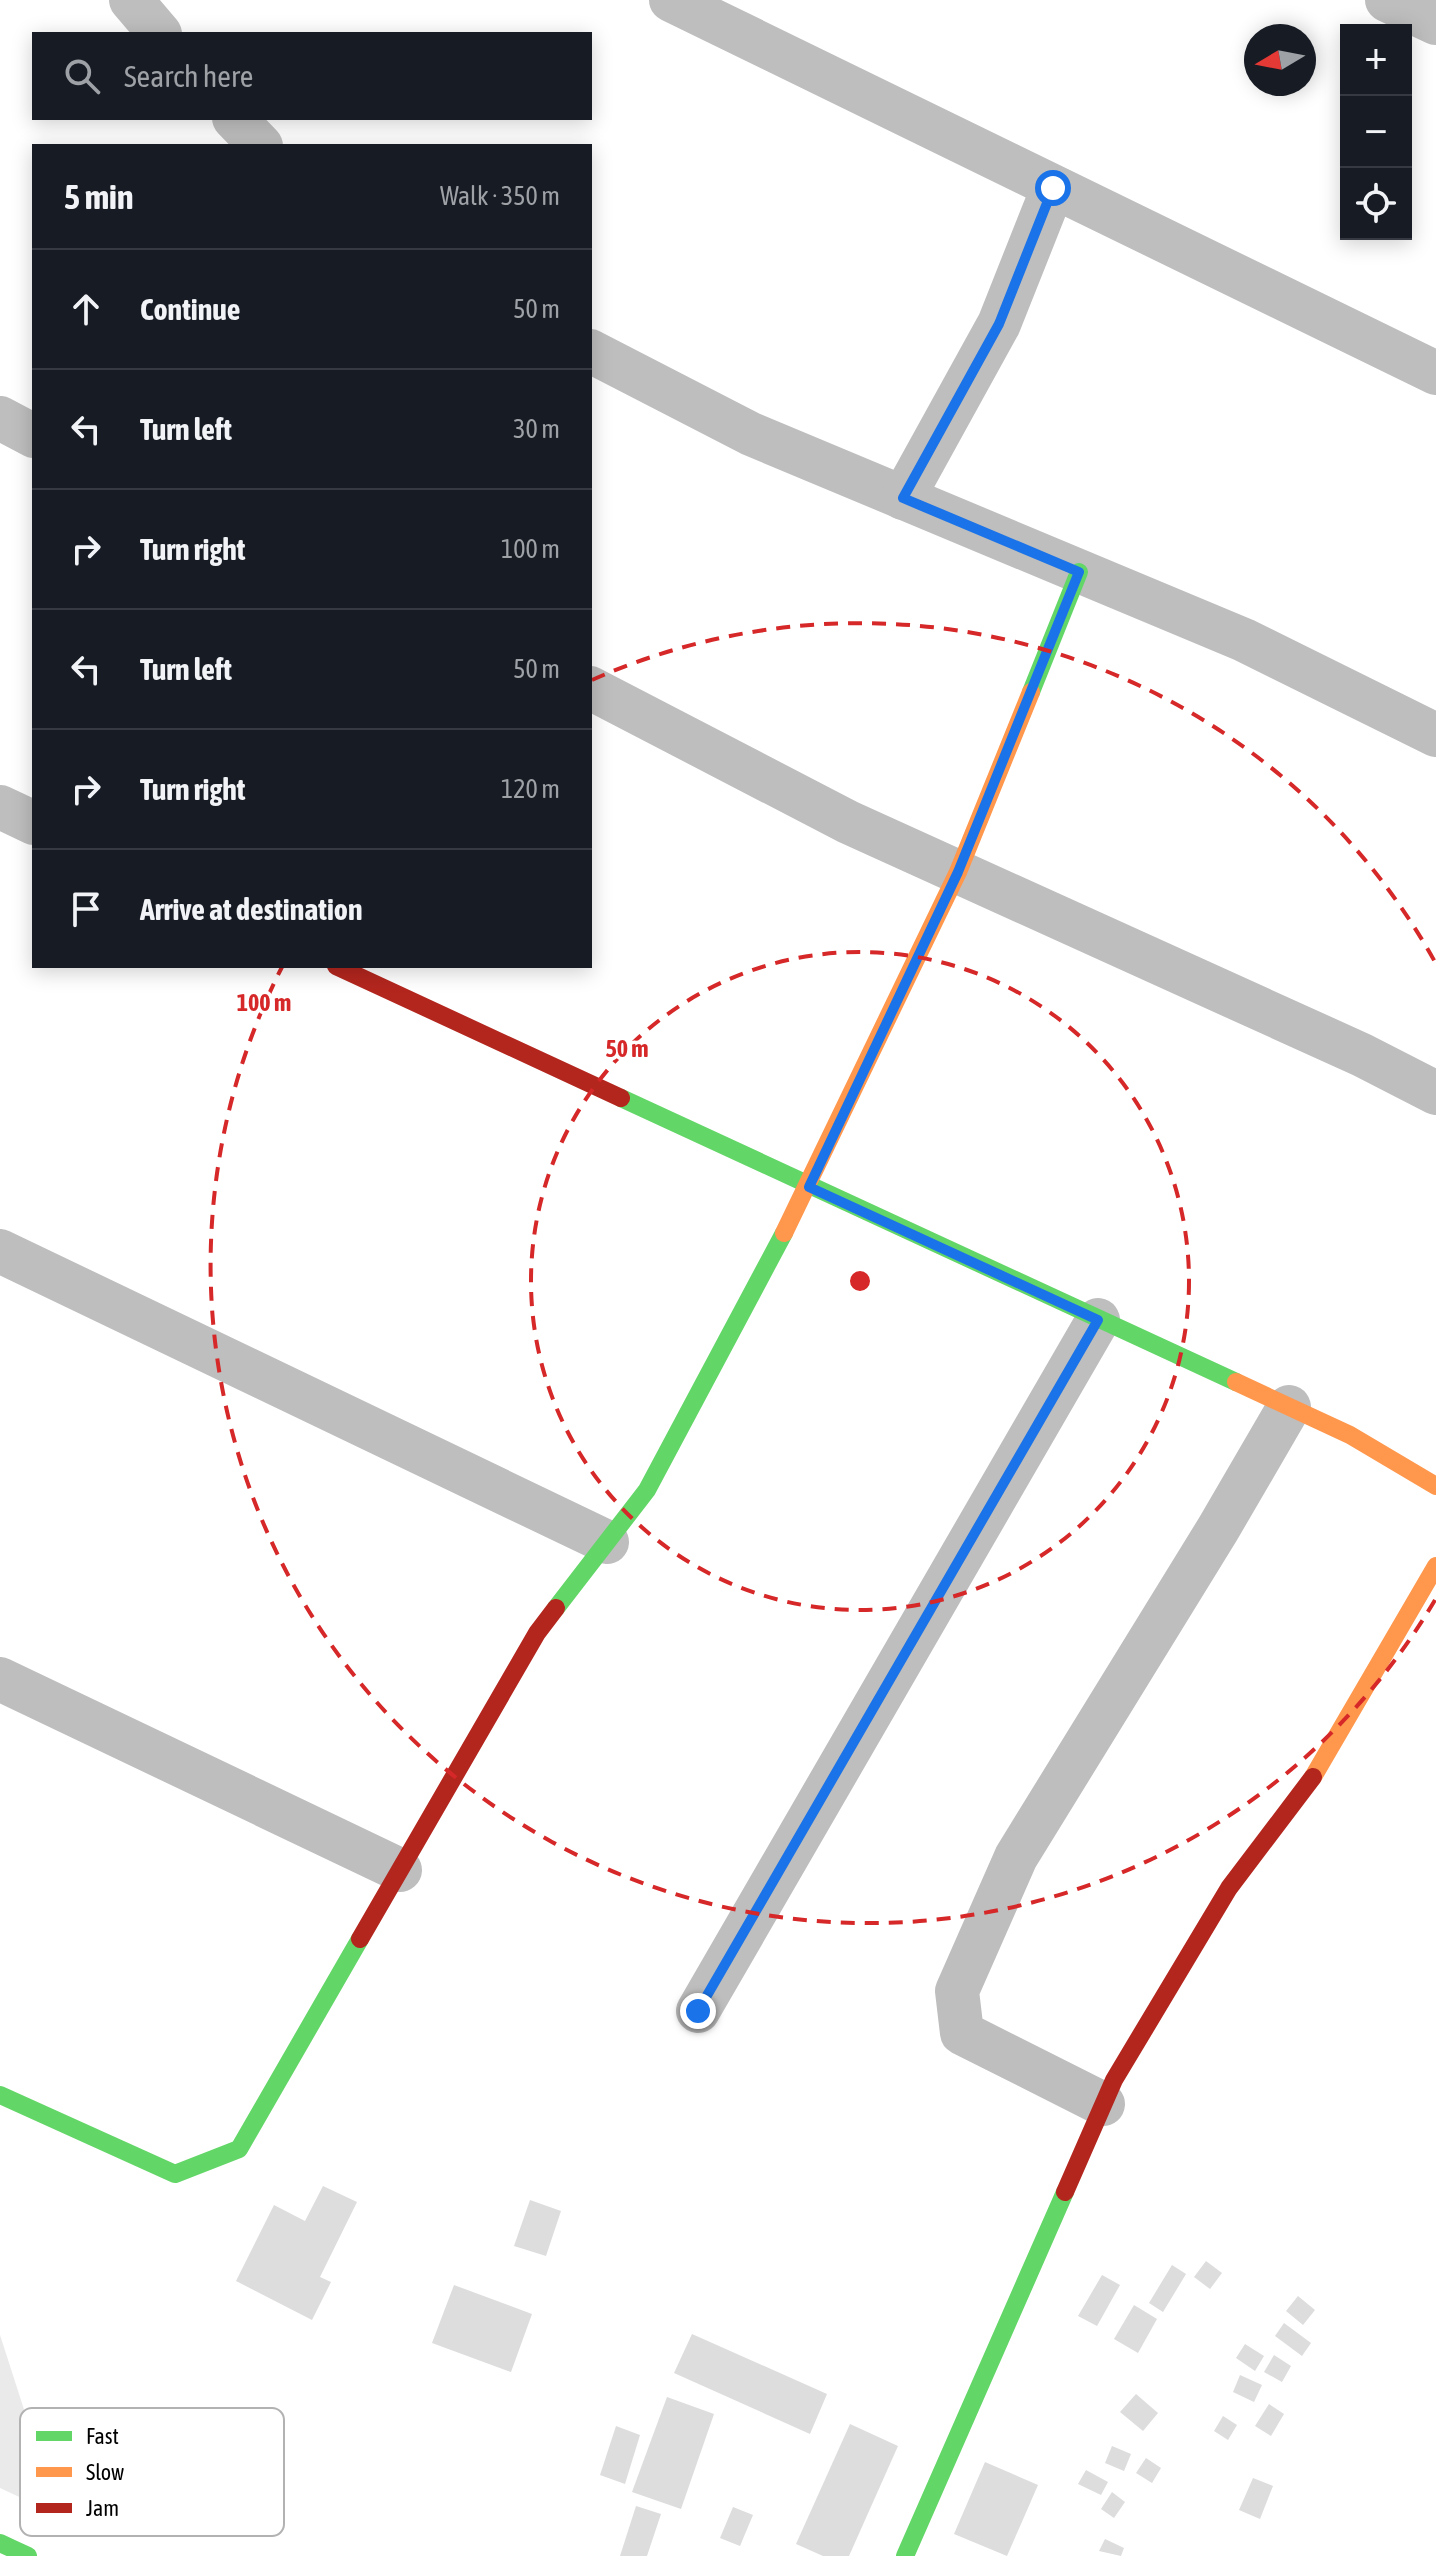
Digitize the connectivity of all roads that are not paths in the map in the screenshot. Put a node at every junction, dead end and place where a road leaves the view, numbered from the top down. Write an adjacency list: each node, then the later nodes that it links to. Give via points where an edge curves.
1 (131, 0): 5 (street)
2 (671, 0): 8 (street)
3 (1387, 0): 4 (street)
4 (1436, 23)
5 (158, 32)
6 (236, 120): 7 (street)
7 (259, 144)
8 (1053, 188): 10 (street); 13 (street, via 999,324)
9 (592, 352): 13 (street, via 751,434)
10 (1436, 373)
11 (0, 418): 12 (street)
12 (32, 435)
13 (903, 498): 14 (street)
14 (1079, 572): 16 (street, via 1244,640); 19 (street)
15 (592, 689): 19 (street, via 848,822)
16 (1436, 735)
17 (0, 807): 18 (street)
18 (32, 822)
19 (958, 872): 21 (street); 22 (street)
20 (340, 968): 22 (street)
21 (1436, 1093)
22 (809, 1187): 24 (street); 27 (street, via 647,1490)
23 (0, 1251): 27 (street)
24 (1098, 1320): 25 (street); 31 (street)
25 (1289, 1407): 26 (street, via 1350,1435); 33 (street, via 1016,1857 957,1991 962,2033)
26 (1436, 1486)
27 (607, 1542): 30 (street, via 537,1633)
28 (1436, 1566): 33 (street, via 1313,1777 1229,1888)
29 (0, 1679): 30 (street)
30 (400, 1870): 32 (street, via 239,2149 175,2174)
31 (698, 2011)
32 (0, 2095)
33 (1103, 2104): 36 (street)
34 (0, 2543): 35 (street)
35 (28, 2556)
36 (905, 2556)

